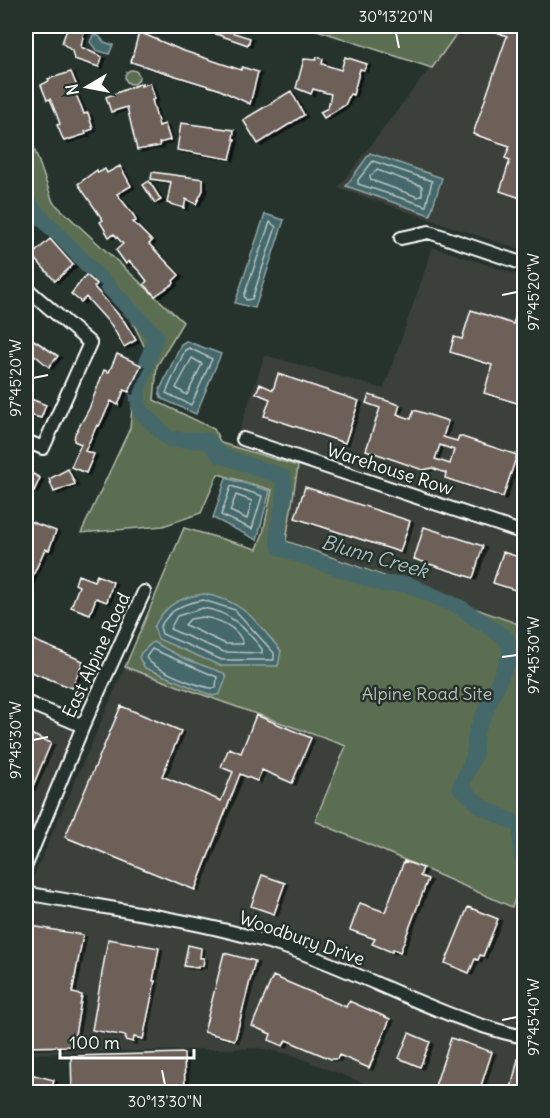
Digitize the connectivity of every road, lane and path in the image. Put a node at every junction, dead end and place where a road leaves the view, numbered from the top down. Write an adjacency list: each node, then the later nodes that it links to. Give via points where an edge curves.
1 (402, 238): 2 (street, via 429,232)
2 (525, 264)
3 (26, 288): 5 (street, via 90,343 43,448)
4 (243, 439): 6 (street, Warehouse Row)
5 (26, 441)
6 (525, 533)
7 (144, 592): 9 (street, East Alpine Road)
8 (26, 702): 9 (street)
9 (83, 726): 10 (street, East Alpine Road)
10 (26, 865)
11 (26, 893): 12 (street, Woodbury Drive, via 262,940 477,1024)
12 (525, 1037)

